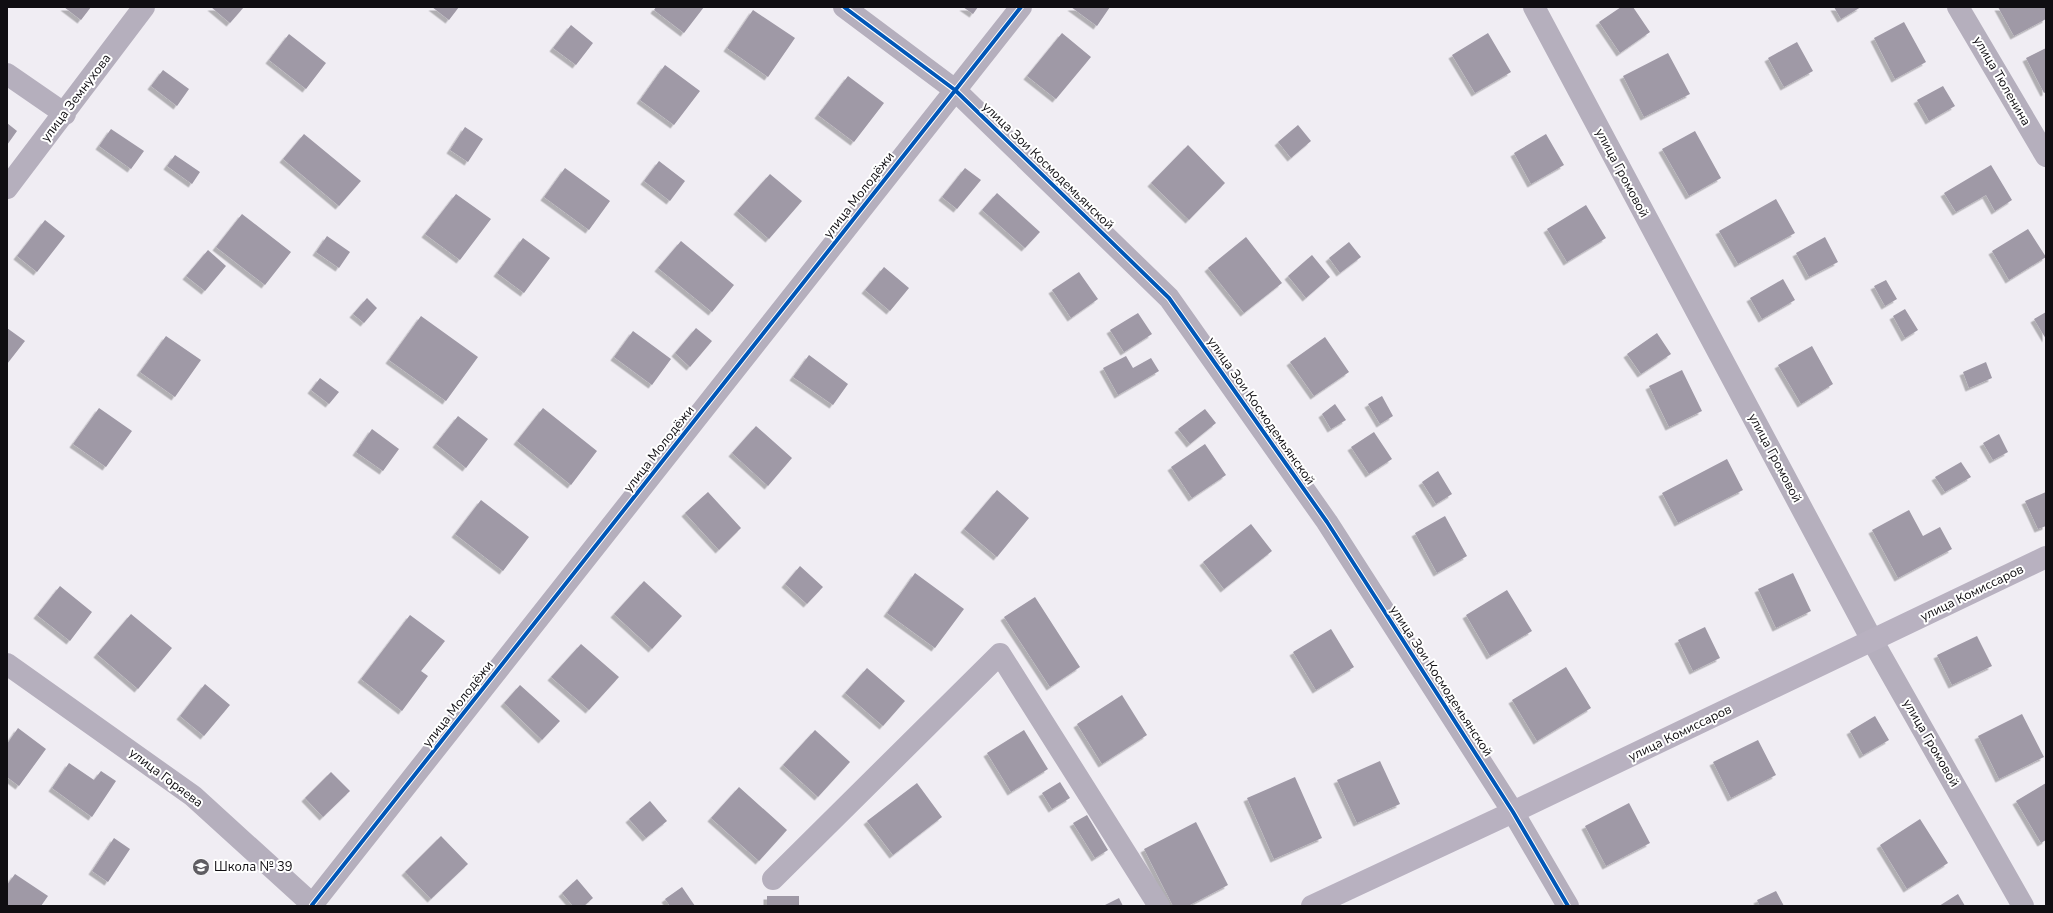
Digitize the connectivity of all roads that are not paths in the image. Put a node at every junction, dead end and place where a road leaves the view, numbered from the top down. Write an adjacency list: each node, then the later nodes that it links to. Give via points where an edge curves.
1 (144, 7): 8 (street, улица Земнухова)
2 (844, 7): 7 (street, улица Зои Космодемьянской)
3 (1021, 7): 7 (street, улица Молодёжи)
4 (1534, 7): 12 (street, улица Громовой)
5 (1958, 7): 9 (street, улица Тюленина)
6 (7, 74): 8 (street)
7 (955, 90): 14 (street, улица Зои Космодемьянской, via 1169,298 1327,522); 16 (street, улица Молодёжи)
8 (65, 114): 10 (street, улица Земнухова)
9 (2046, 156)
10 (7, 188)
11 (2046, 557): 12 (main road, улица Комиссаров)
12 (1872, 640): 14 (main road, улица Комиссаров); 20 (street, улица Громовой)
13 (7, 664): 16 (street, улица Горяева, via 193,796)
14 (1514, 812): 18 (main road, улица Комиссаров); 19 (street, улица Зои Космодемьянской)
15 (772, 879): 17 (street, via 1000,654)
16 (313, 905)
17 (1159, 906)
18 (1312, 906)
19 (1568, 906)
20 (2023, 906)

